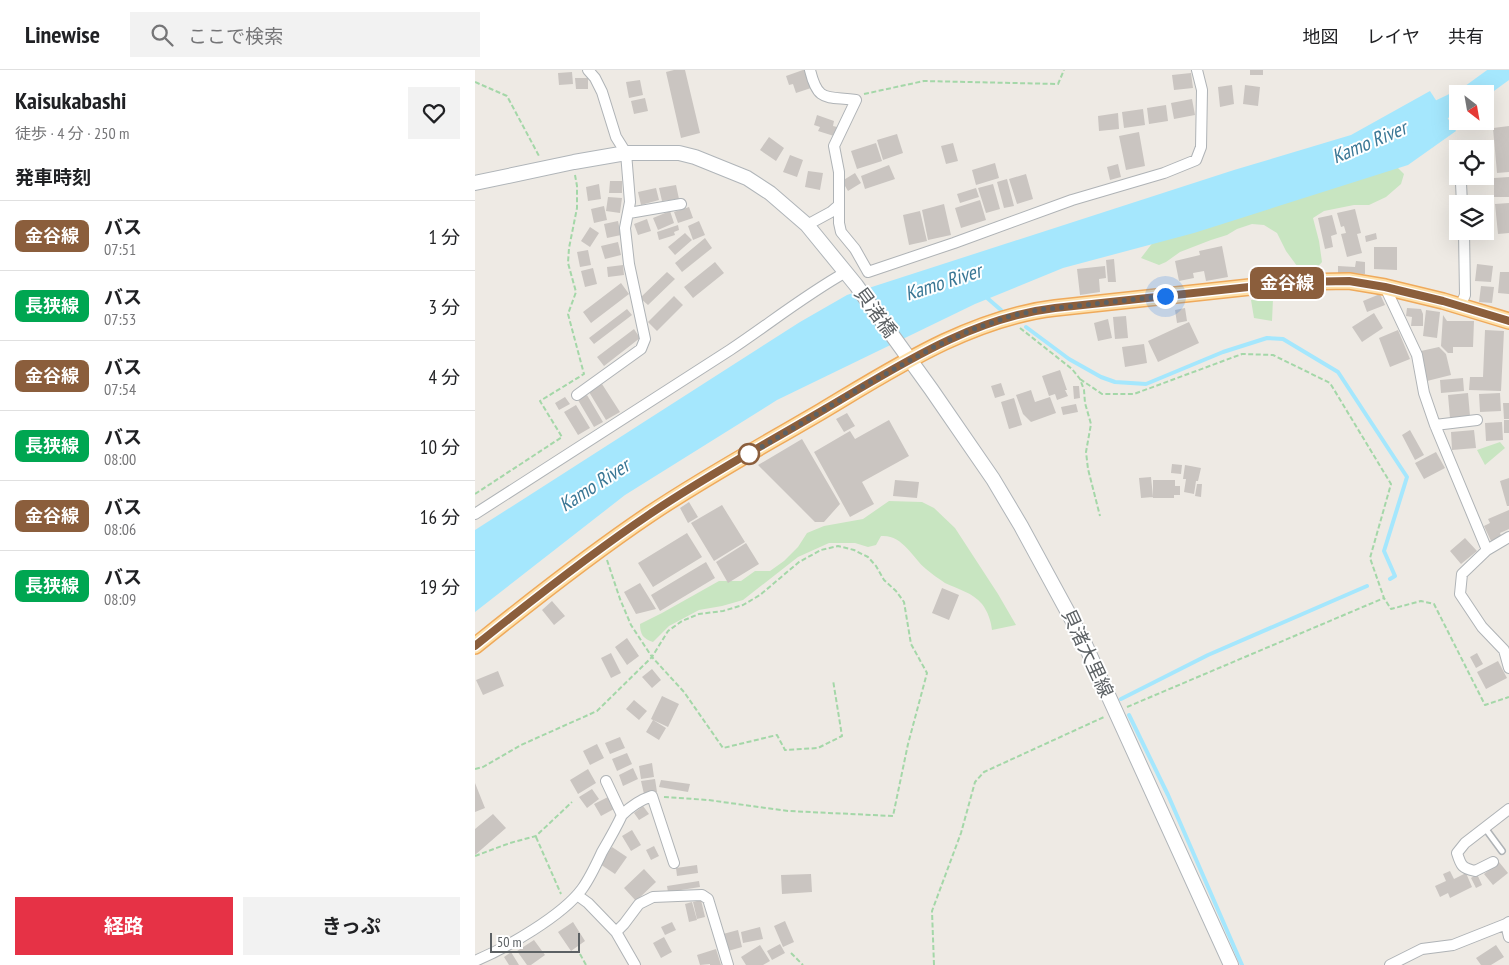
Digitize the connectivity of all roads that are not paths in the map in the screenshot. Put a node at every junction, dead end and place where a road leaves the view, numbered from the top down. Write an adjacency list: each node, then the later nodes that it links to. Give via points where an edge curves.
1 (588, 70): 4 (street, via 602,92 616,137)
2 (810, 70): 7 (street, via 814,85 823,96 856,100 834,146 839,172)
3 (1197, 70): 7 (street, via 1201,90 1201,148 1196,160 1164,173 1071,200 868,272 841,232)
4 (626, 153): 5 (street, 貝渚橋); 8 (street); 9 (street, 貝渚橋, via 679,153 726,168 770,193)
5 (475, 183)
6 (681, 204): 8 (street)
7 (839, 205): 9 (street)
8 (629, 213): 16 (street, via 625,228 629,264 644,344)
9 (807, 225): 11 (street, 貝渚橋)
10 (1464, 240): 13 (street, via 1465,295)
11 (848, 275): 15 (street, 貝渚橋); 19 (street, via 808,294 745,340)
12 (1385, 287): 13 (main road); 15 (main road, via 1349,281 1296,282 1038,310 961,334); 18 (street, via 1417,355 1424,393)
13 (1460, 307): 14 (main road)
14 (1509, 321)
15 (911, 360): 22 (main road, via 651,513 602,546); 38 (street, 貝渚大里線, via 972,447 1021,526 1083,640)
16 (577, 395)
17 (1477, 420): 18 (street)
18 (1435, 425): 21 (street)
19 (475, 514)
20 (1509, 537): 21 (street)
21 (1487, 550): 23 (street, via 1462,574 1460,594 1482,627 1504,650)
22 (475, 646)
23 (1509, 668)
24 (607, 781): 26 (street)
25 (1509, 809): 27 (street)
26 (622, 815): 30 (street, via 641,800 652,796); 31 (street, via 589,879)
27 (1485, 827): 28 (lane); 29 (street, via 1457,854 1460,864 1475,871)
28 (1502, 851)
29 (1493, 862)
30 (674, 863)
31 (577, 895): 33 (street); 35 (street, via 523,936)
32 (1507, 923): 34 (street); 39 (street, via 1453,945 1421,949)
33 (616, 932): 36 (street); 37 (street, via 639,904 653,897 702,895 708,899)
34 (1509, 937)
35 (475, 961)
36 (635, 965)
37 (728, 965)
38 (1231, 965)
39 (1391, 965)

